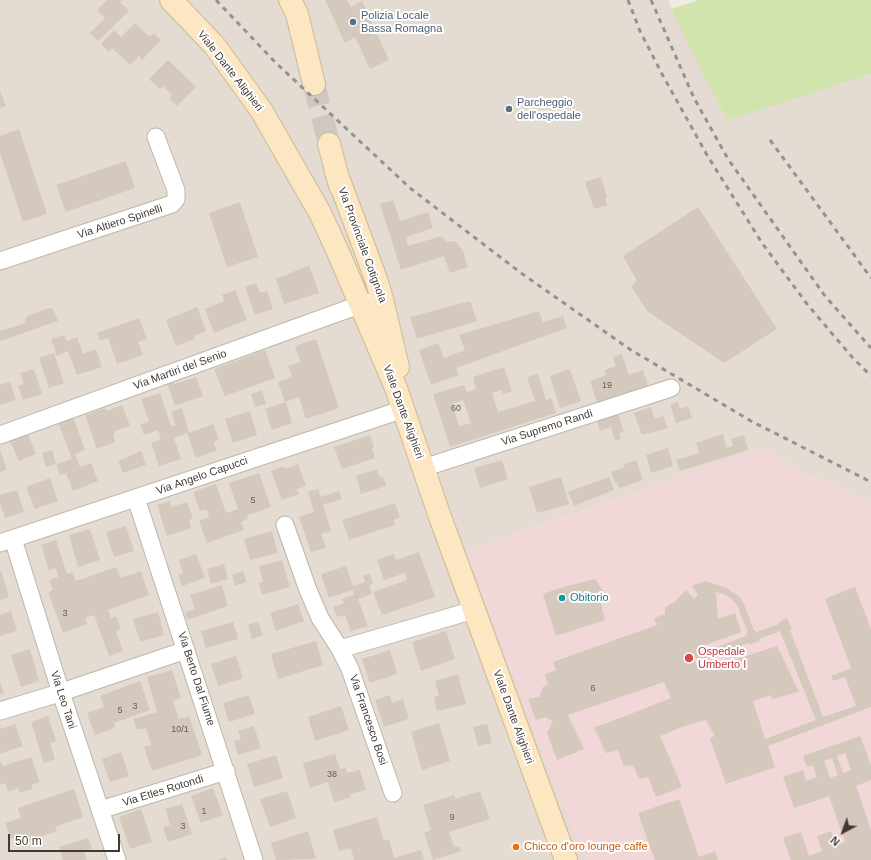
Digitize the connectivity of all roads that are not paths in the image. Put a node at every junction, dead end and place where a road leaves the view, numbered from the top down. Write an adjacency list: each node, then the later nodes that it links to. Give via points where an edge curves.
1 (171, 0): 9 (street, Viale Dante Alighieri, via 214,45 261,110 320,213)
2 (290, 0): 3 (street, via 297,14)
3 (314, 84)
4 (156, 138): 7 (street, Via Altiero Spinelli, via 176,190 176,198 172,204)
5 (329, 144): 6 (street, Via Provinciale Cotignola)
6 (336, 172): 8 (street, Via Provinciale Cotignola); 9 (street, Via Provinciale Cotignola, via 360,264)
7 (1, 258)
8 (379, 289): 9 (street, Via Martiri del Senio); 10 (street, Via Provinciale Cotignola, via 397,362 399,377)
9 (355, 291): 10 (street, Viale Dante Alighieri); 13 (street, Via Martiri del Senio)
10 (396, 388): 12 (street, Viale Dante Alighieri)
11 (671, 388): 14 (street, Via Supremo Randi)
12 (404, 409): 14 (street, Viale Dante Alighieri); 15 (street, Via Angelo Capucci)
13 (0, 435)
14 (423, 468): 18 (street, Viale Dante Alighieri)
15 (136, 498): 17 (street, Via Angelo Capucci); 20 (street, Via Berto Dal Fiume)
16 (285, 525): 19 (street, Via Francesco Bosi, via 320,618)
17 (6, 541): 21 (street, Via Leo Tani)
18 (474, 610): 19 (street); 28 (street, Viale Dante Alighieri)
19 (340, 649): 24 (street, Via Francesco Bosi, via 350,669)
20 (186, 650): 21 (street); 23 (street, Via Berto Dal Fiume)
21 (60, 693): 22 (street); 25 (street, Via Leo Tani)
22 (0, 711)
23 (226, 771): 25 (street, Via Etles Rotondi); 27 (street, Via Berto Dal Fiume)
24 (394, 793)
25 (100, 810): 26 (street, Via Leo Tani)
26 (117, 860)
27 (254, 860)
28 (566, 860)

